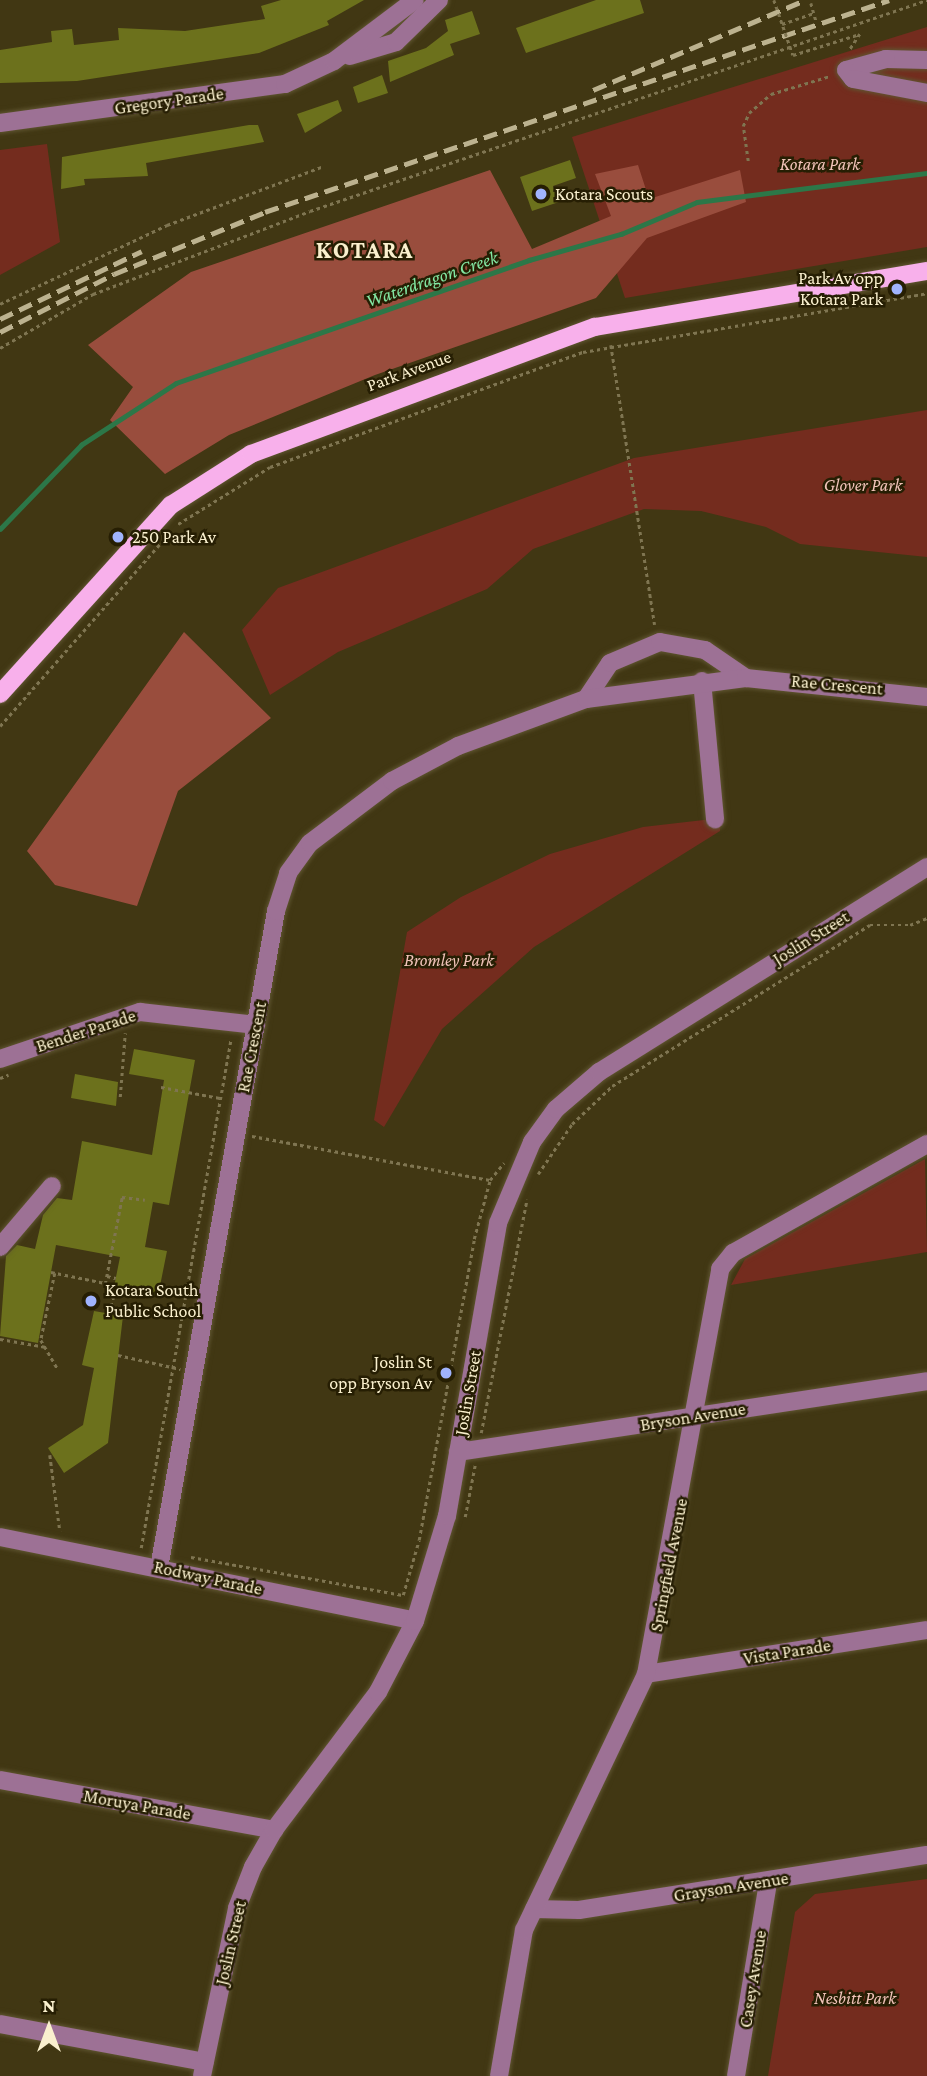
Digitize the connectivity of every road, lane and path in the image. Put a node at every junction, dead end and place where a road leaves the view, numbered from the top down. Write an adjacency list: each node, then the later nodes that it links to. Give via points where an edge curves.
1 (415, 0): 10 (street, Gregory Parade)
2 (439, 0): 10 (street, Gregory Parade, via 396,43)
3 (774, 0): 8 (path, bridge)
4 (927, 0): 20 (path, via 310,211 93,294)
5 (811, 3): 6 (path)
6 (814, 13): 7 (path); 8 (path)
7 (816, 21)
8 (782, 24): 11 (path, bridge, via 793,55 860,34)
9 (927, 60): 11 (street)
10 (334, 61): 13 (street, Gregory Parade, via 285,84)
11 (847, 63): 12 (street, via 853,79); 14 (path, via 771,94 749,113 743,125)
12 (927, 93)
13 (0, 123)
14 (748, 160)
15 (321, 167): 18 (path, via 167,225)
16 (927, 271): 24 (main road, Park Avenue, via 596,327 251,454 171,505)
17 (927, 293): 19 (path)
18 (0, 304)
19 (611, 345): 21 (path); 27 (path, via 251,476 175,526)
20 (0, 348)
21 (660, 642): 22 (street, Rae Crescent, via 705,650); 26 (street, via 610,663)
22 (746, 678): 23 (street, Rae Crescent); 25 (street, Rae Crescent)
23 (702, 681): 26 (street, Rae Crescent); 28 (street)
24 (0, 694)
25 (927, 697)
26 (586, 699): 31 (street, Rae Crescent, via 458,746 330,822 288,873)
27 (0, 726)
28 (715, 819)
29 (927, 867): 65 (street, Joslin Street, via 643,1042 556,1110 512,1180 498,1223)
30 (927, 918): 48 (path, via 910,925 870,925 612,1086 557,1142)
31 (256, 1024): 38 (street, Bender Parade, via 140,1012); 44 (street, Rae Crescent)
32 (232, 1031): 37 (path)
33 (134, 1032): 34 (path)
34 (125, 1033): 36 (path); 42 (path)
35 (222, 1036): 37 (path)
36 (113, 1037)
37 (231, 1037): 43 (path)
38 (0, 1059)
39 (11, 1074): 40 (path)
40 (0, 1078)
41 (161, 1087): 43 (path)
42 (120, 1097)
43 (220, 1098): 60 (path)
44 (235, 1133): 47 (path); 73 (street, Rae Crescent)
45 (927, 1144): 63 (street, Springfield Avenue, via 733,1253 720,1269)
46 (508, 1164): 47 (path, via 500,1161)
47 (490, 1180): 72 (path, via 403,1595)
48 (533, 1185)
49 (52, 1186): 52 (street)
50 (530, 1192): 64 (path, via 516,1234)
51 (145, 1200): 53 (path, via 122,1197)
52 (0, 1247)
53 (107, 1276): 54 (path); 55 (path)
54 (116, 1278)
55 (105, 1283): 56 (path, via 113,1298); 58 (path, via 53,1272 41,1340)
56 (109, 1314)
57 (0, 1339): 58 (path)
58 (46, 1347): 61 (path)
59 (118, 1355): 60 (path)
60 (173, 1367): 71 (path)
61 (57, 1368)
62 (927, 1381): 63 (street, Bryson Avenue)
63 (695, 1417): 65 (street, Bryson Avenue); 76 (street, Springfield Avenue)
64 (480, 1440)
65 (458, 1452): 74 (street, Joslin Street)
66 (51, 1455): 69 (path)
67 (475, 1465): 68 (path)
68 (465, 1517)
69 (60, 1535)
70 (0, 1537): 73 (street, Rodway Parade)
71 (141, 1548)
72 (186, 1556)
73 (159, 1568): 74 (street, Rodway Parade)
74 (415, 1621): 78 (street, Joslin Street, via 378,1692)
75 (927, 1630): 76 (street, Vista Parade)
76 (646, 1674): 81 (street, Springfield Avenue)
77 (0, 1780): 78 (street, Moruya Parade)
78 (274, 1830): 83 (street, Joslin Street, via 237,1908)
79 (927, 1854): 80 (street, Grayson Avenue)
80 (768, 1882): 81 (street, Grayson Avenue, via 579,1910); 85 (street, Casey Avenue)
81 (534, 1909): 84 (street, Springfield Avenue, via 524,1930)
82 (0, 2024): 83 (street)
83 (204, 2069)
84 (499, 2076)
85 (736, 2076)

